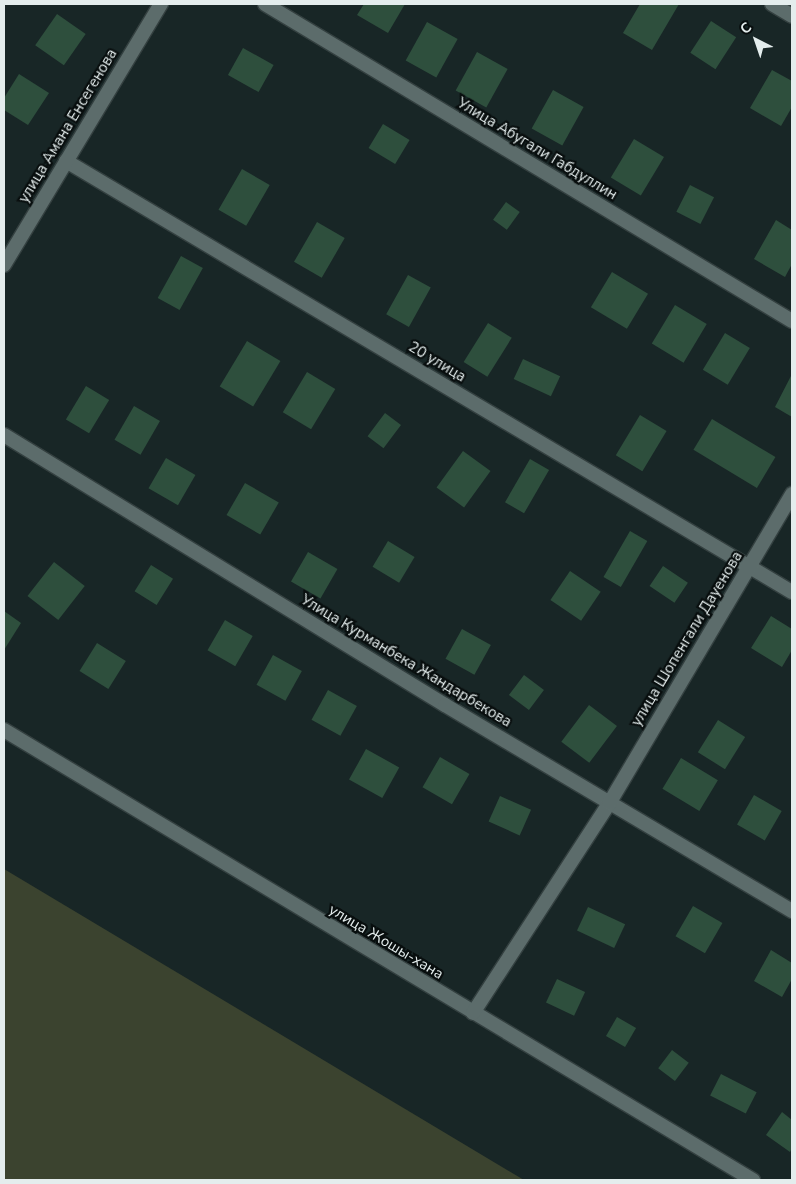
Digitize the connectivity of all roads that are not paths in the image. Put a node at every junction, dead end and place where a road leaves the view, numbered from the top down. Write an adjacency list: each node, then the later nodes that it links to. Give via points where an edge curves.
1 (161, 4): 5 (street, улица Амана Енсегенова)
2 (265, 4): 7 (street, Улица Абугали Габдуллин)
3 (772, 4): 4 (street)
4 (792, 16)
5 (66, 161): 6 (street, улица Амана Енсегенова); 10 (street, 20 улица)
6 (4, 265)
7 (792, 321)
8 (4, 435): 13 (street, Улица Курманбека Жандарбекова)
9 (792, 494): 10 (street, улица Шопенгали Дауенова)
10 (749, 566): 11 (street, 20 улица); 13 (street, улица Шопенгали Дауенова)
11 (792, 592)
12 (4, 730): 15 (street, улица Жошы-хана)
13 (610, 802): 14 (street, Улица Курманбека Жандарбекова); 15 (street, улица Шопенгали Дауенова)
14 (792, 911)
15 (473, 1013): 16 (street, улица Жошы-хана)
16 (753, 1180)

